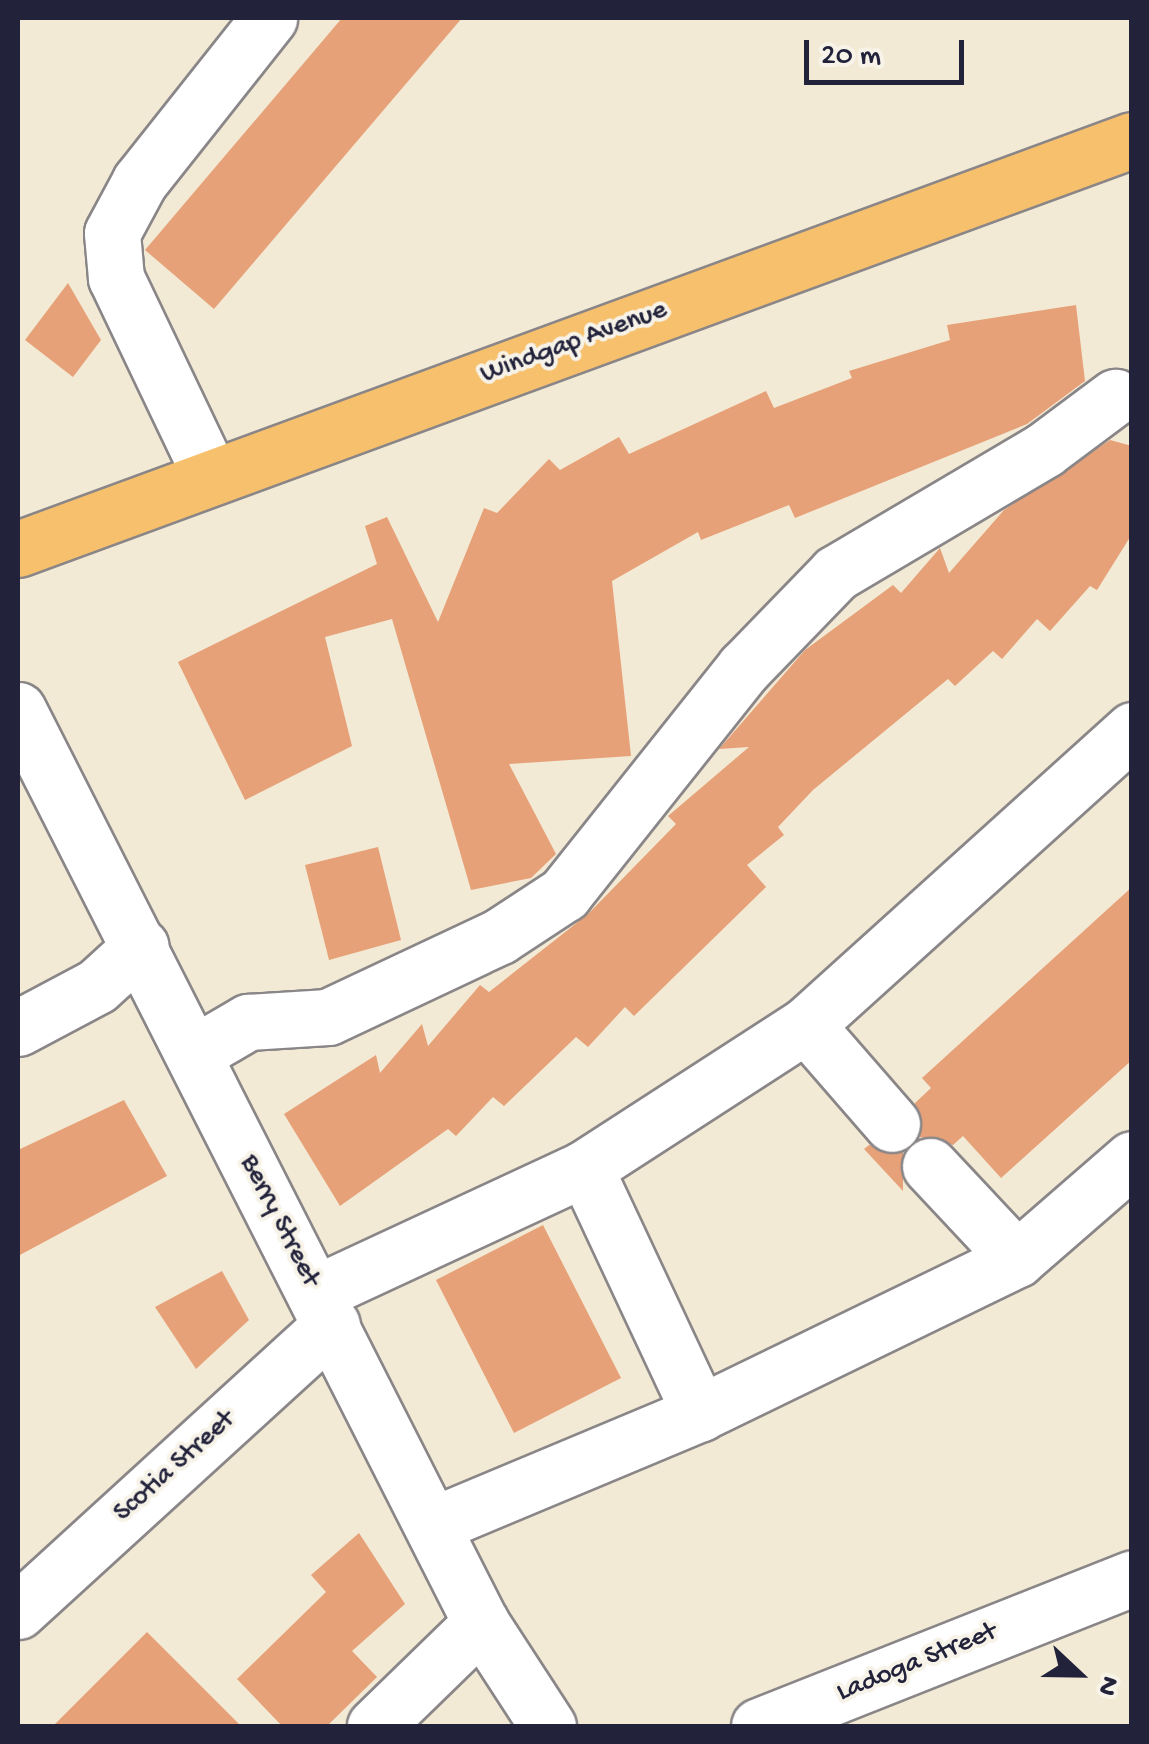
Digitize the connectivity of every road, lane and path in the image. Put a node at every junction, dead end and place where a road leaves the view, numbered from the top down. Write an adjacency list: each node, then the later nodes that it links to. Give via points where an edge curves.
1 (270, 18): 4 (street, via 140,181 112,233 116,278)
2 (1132, 140): 4 (main road, Windgap Avenue)
3 (1115, 396): 11 (street, via 1044,450 836,573 744,668 564,894 500,936 328,1016 248,1022)
4 (211, 477): 5 (main road, Windgap Avenue)
5 (18, 549)
6 (18, 710): 8 (street, Berry Street)
7 (1132, 730): 9 (street, Scotia Street)
8 (141, 946): 10 (street, via 97,986); 11 (street, Berry Street)
9 (806, 1025): 12 (street); 15 (street, Scotia Street)
10 (18, 1028)
11 (193, 1054): 17 (street, Berry Street)
12 (892, 1124)
13 (1132, 1159): 16 (street)
14 (930, 1166): 16 (street)
15 (585, 1168): 17 (street, Scotia Street); 18 (street)
16 (1016, 1259): 18 (street)
17 (324, 1308): 19 (street, Berry Street); 21 (street, Scotia Street)
18 (700, 1413): 19 (street)
19 (435, 1524): 22 (street, Berry Street)
20 (1132, 1578): 25 (street, Ladoga Street)
21 (18, 1611)
22 (482, 1623): 23 (street); 24 (street, Berry Street)
23 (375, 1726)
24 (548, 1726)
25 (759, 1726)

